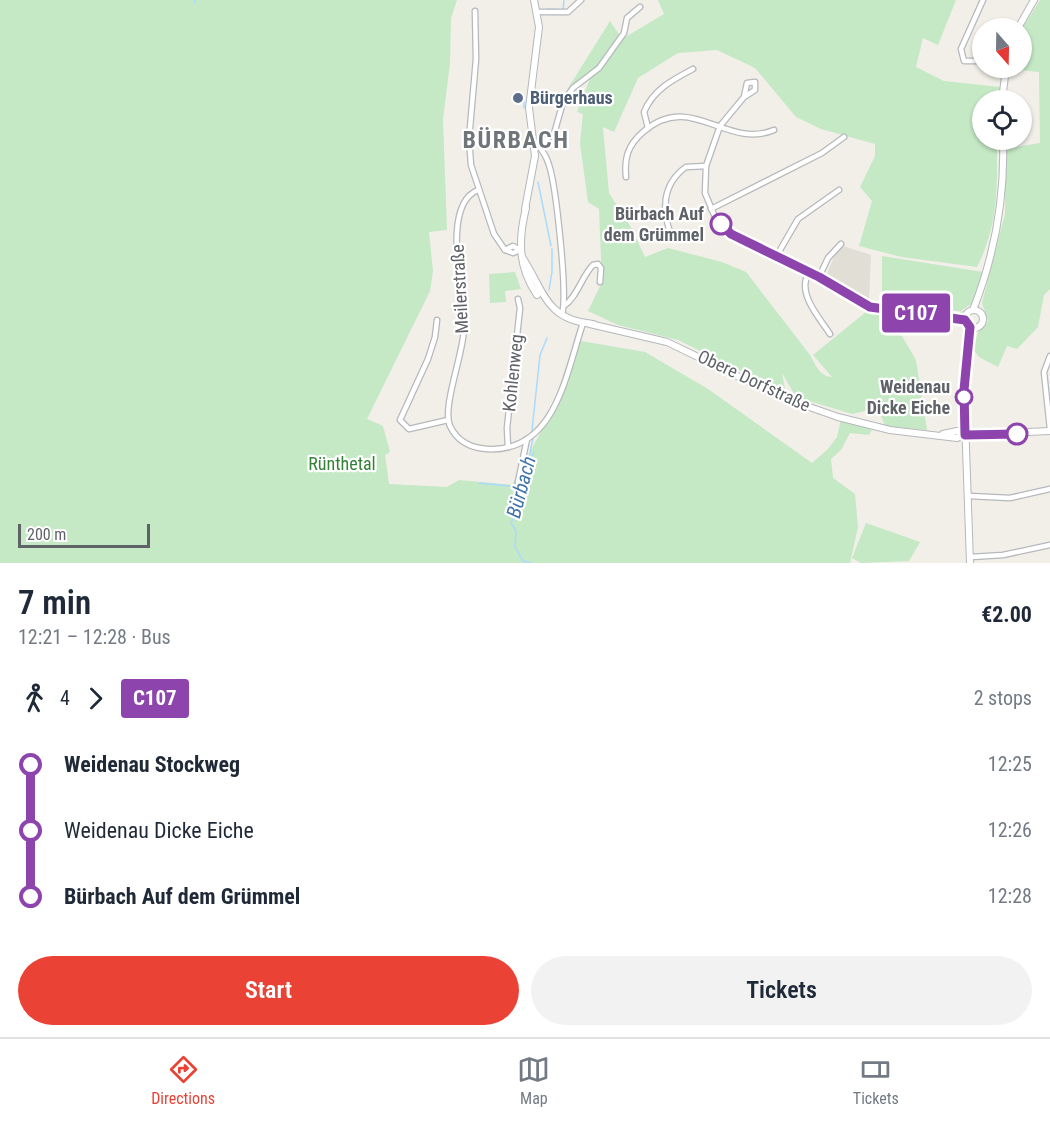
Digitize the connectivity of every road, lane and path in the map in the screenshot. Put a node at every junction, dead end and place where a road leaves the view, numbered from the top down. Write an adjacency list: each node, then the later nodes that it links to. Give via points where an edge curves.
1 (534, 0): 7 (street, Obere Dorfstraße)
2 (580, 0): 7 (street, via 568,12)
3 (983, 0): 8 (street)
4 (1034, 0): 9 (street)
5 (640, 7): 18 (street, via 627,18 624,33 599,68 573,88 563,102 554,134)
6 (475, 11): 22 (street, via 476,59 469,139)
7 (537, 12): 18 (street, Obere Dorfstraße, via 539,27 530,98)
8 (975, 18)
9 (1024, 18)
10 (972, 24): 11 (street, via 961,49 964,61)
11 (972, 63)
12 (693, 69): 15 (street, via 653,96 644,112)
13 (744, 97): 14 (street)
14 (720, 126): 15 (street, via 689,116 669,118); 16 (street, via 744,135); 20 (street)
15 (648, 128): 21 (street, via 628,150 624,160)
16 (774, 130)
17 (843, 137): 24 (street, via 822,153)
18 (535, 145): 27 (street, Obere Dorfstraße); 33 (street, Obere Dorfstraße, via 550,166)
19 (1003, 150): 34 (street, via 1001,211)
20 (706, 166): 24 (street, via 705,193); 25 (street, via 686,168 669,186 665,218)
21 (626, 177)
22 (478, 189): 27 (street, via 494,234 506,249 513,253); 43 (street, Meilerstraße, via 466,196 459,219 457,254 465,328)
23 (840, 190): 28 (street, via 798,219)
24 (711, 209): 28 (street, via 731,234)
25 (672, 237)
26 (841, 244): 30 (street, via 828,258)
27 (521, 250): 35 (street, Obere Dorfstraße, via 536,295)
28 (777, 257): 29 (street)
29 (809, 272): 30 (street); 40 (street, via 806,292)
30 (819, 277): 36 (street, via 870,307)
31 (600, 282): 33 (street, via 601,268 593,264)
32 (518, 299): 47 (street, Kohlenweg)
33 (565, 305): 35 (street, Obere Dorfstraße)
34 (976, 310): 36 (street); 39 (street, via 983,320)
35 (562, 314): 38 (street, Obere Dorfstraße)
36 (966, 317): 39 (street)
37 (437, 320): 43 (street, via 428,359 400,420 409,429)
38 (586, 324): 45 (street, Obere Dorfstraße, via 680,347 781,397 826,413 890,430 940,435 957,431); 46 (street, via 556,408)
39 (973, 327): 45 (street, via 964,390)
40 (830, 334)
41 (1050, 356): 42 (street, via 1044,372)
42 (1049, 388): 44 (street)
43 (448, 420): 47 (street, via 458,438 469,446)
44 (1050, 430): 45 (street, Obere Dorfstraße)
45 (965, 435): 50 (street)
46 (527, 439): 47 (street); 48 (street)
47 (508, 447)
48 (518, 482)
49 (1050, 489): 50 (street, via 1010,498)
50 (969, 496): 52 (street)
51 (1050, 545): 52 (street)
52 (971, 560)

